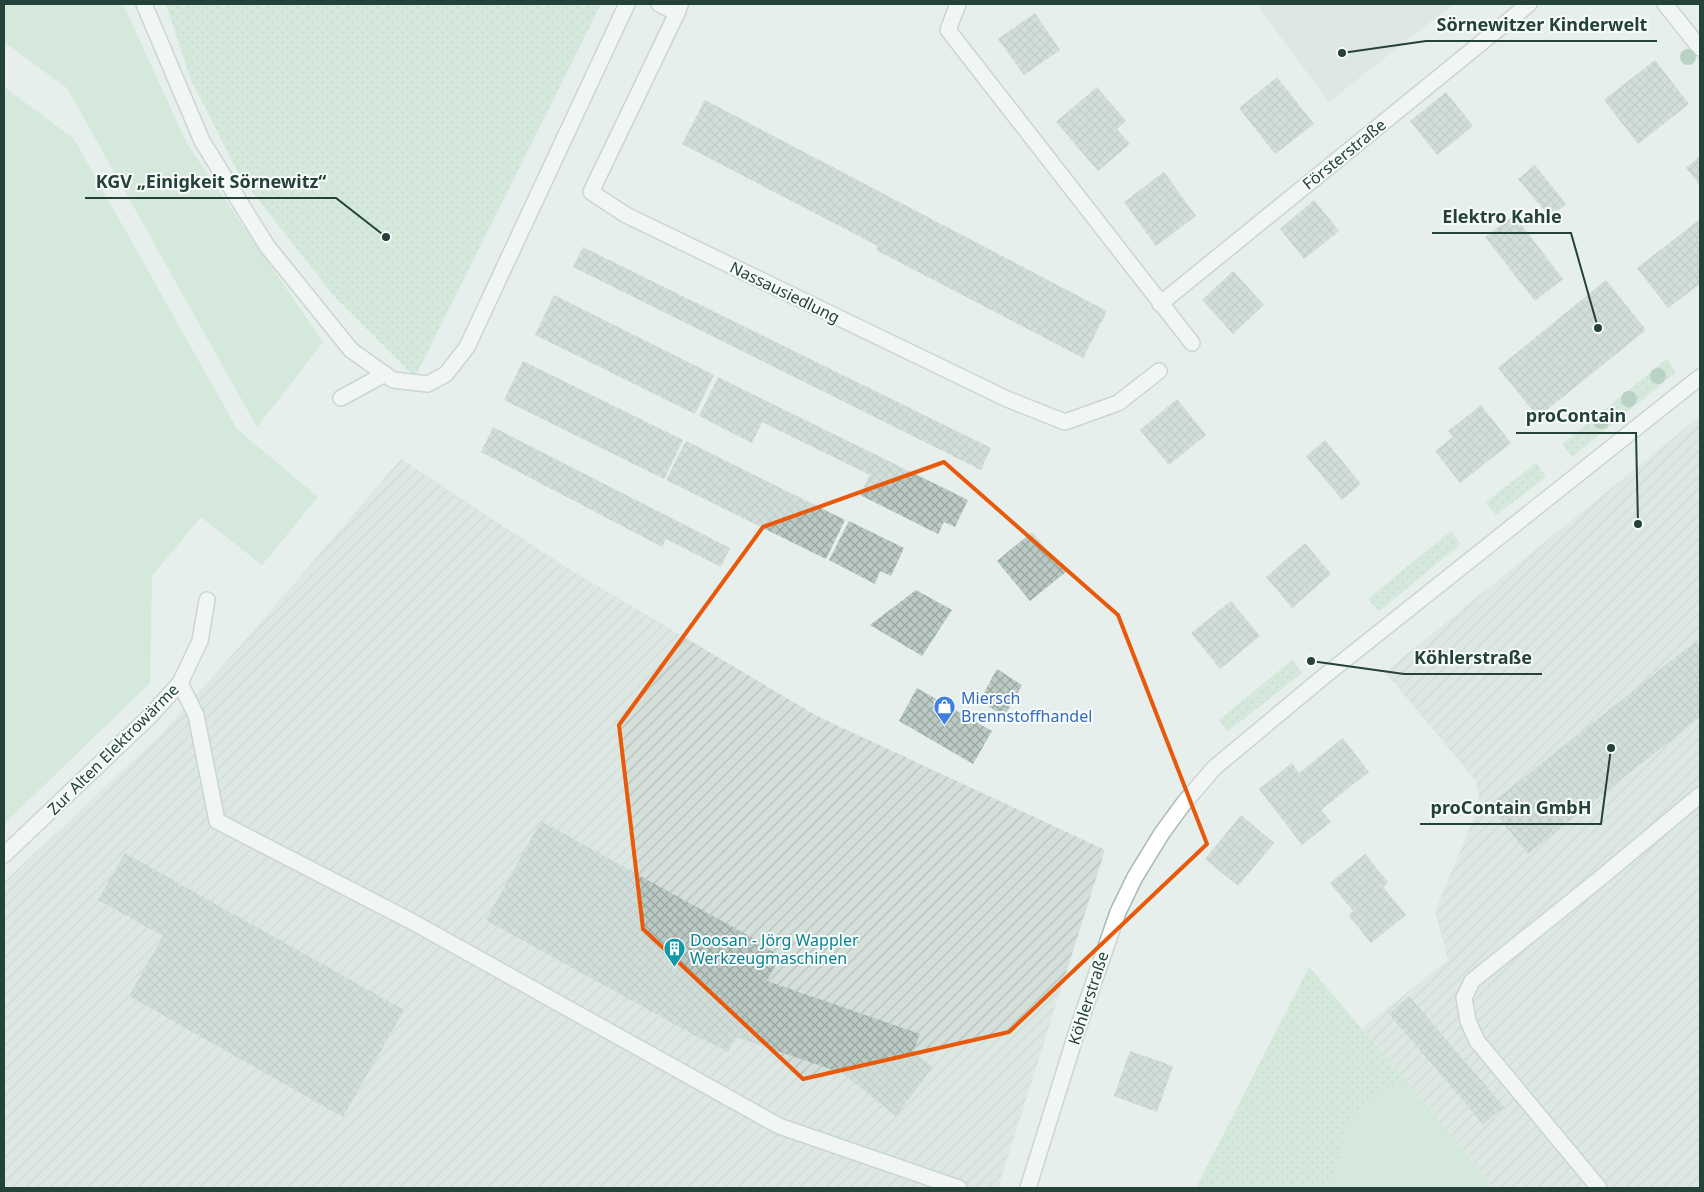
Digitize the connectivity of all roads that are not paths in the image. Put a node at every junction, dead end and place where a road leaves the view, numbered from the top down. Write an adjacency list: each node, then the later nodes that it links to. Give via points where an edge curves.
1 (144, 4): 12 (street, via 202,141 267,246 351,350)
2 (627, 4): 12 (street, via 467,347 446,374 428,384 393,380)
3 (659, 4): 7 (street, Nassausiedlung)
4 (958, 4): 9 (street, via 948,30)
5 (1529, 4): 9 (street, Försterstraße)
6 (1665, 4): 8 (street)
7 (679, 8): 11 (street, Nassausiedlung, via 591,192 626,216 1006,399 1065,422 1118,403)
8 (1700, 48)
9 (1160, 304): 10 (street)
10 (1192, 342)
11 (1159, 370)
12 (385, 374): 14 (street)
13 (1700, 377): 20 (street, Köhlerstraße, via 1322,678 1214,768 1184,803 1135,877 1118,912)
14 (341, 398)
15 (207, 600): 16 (street, Zur Alten Elektrowärme, via 200,641)
16 (180, 683): 18 (street, Zur Alten Elektrowärme, via 150,716); 19 (street, via 196,715 216,821 411,921 779,1126)
17 (1700, 795): 21 (street, via 1472,981 1464,998 1468,1021 1477,1041)
18 (4, 855)
19 (959, 1188)
20 (1028, 1188)
21 (1600, 1188)

